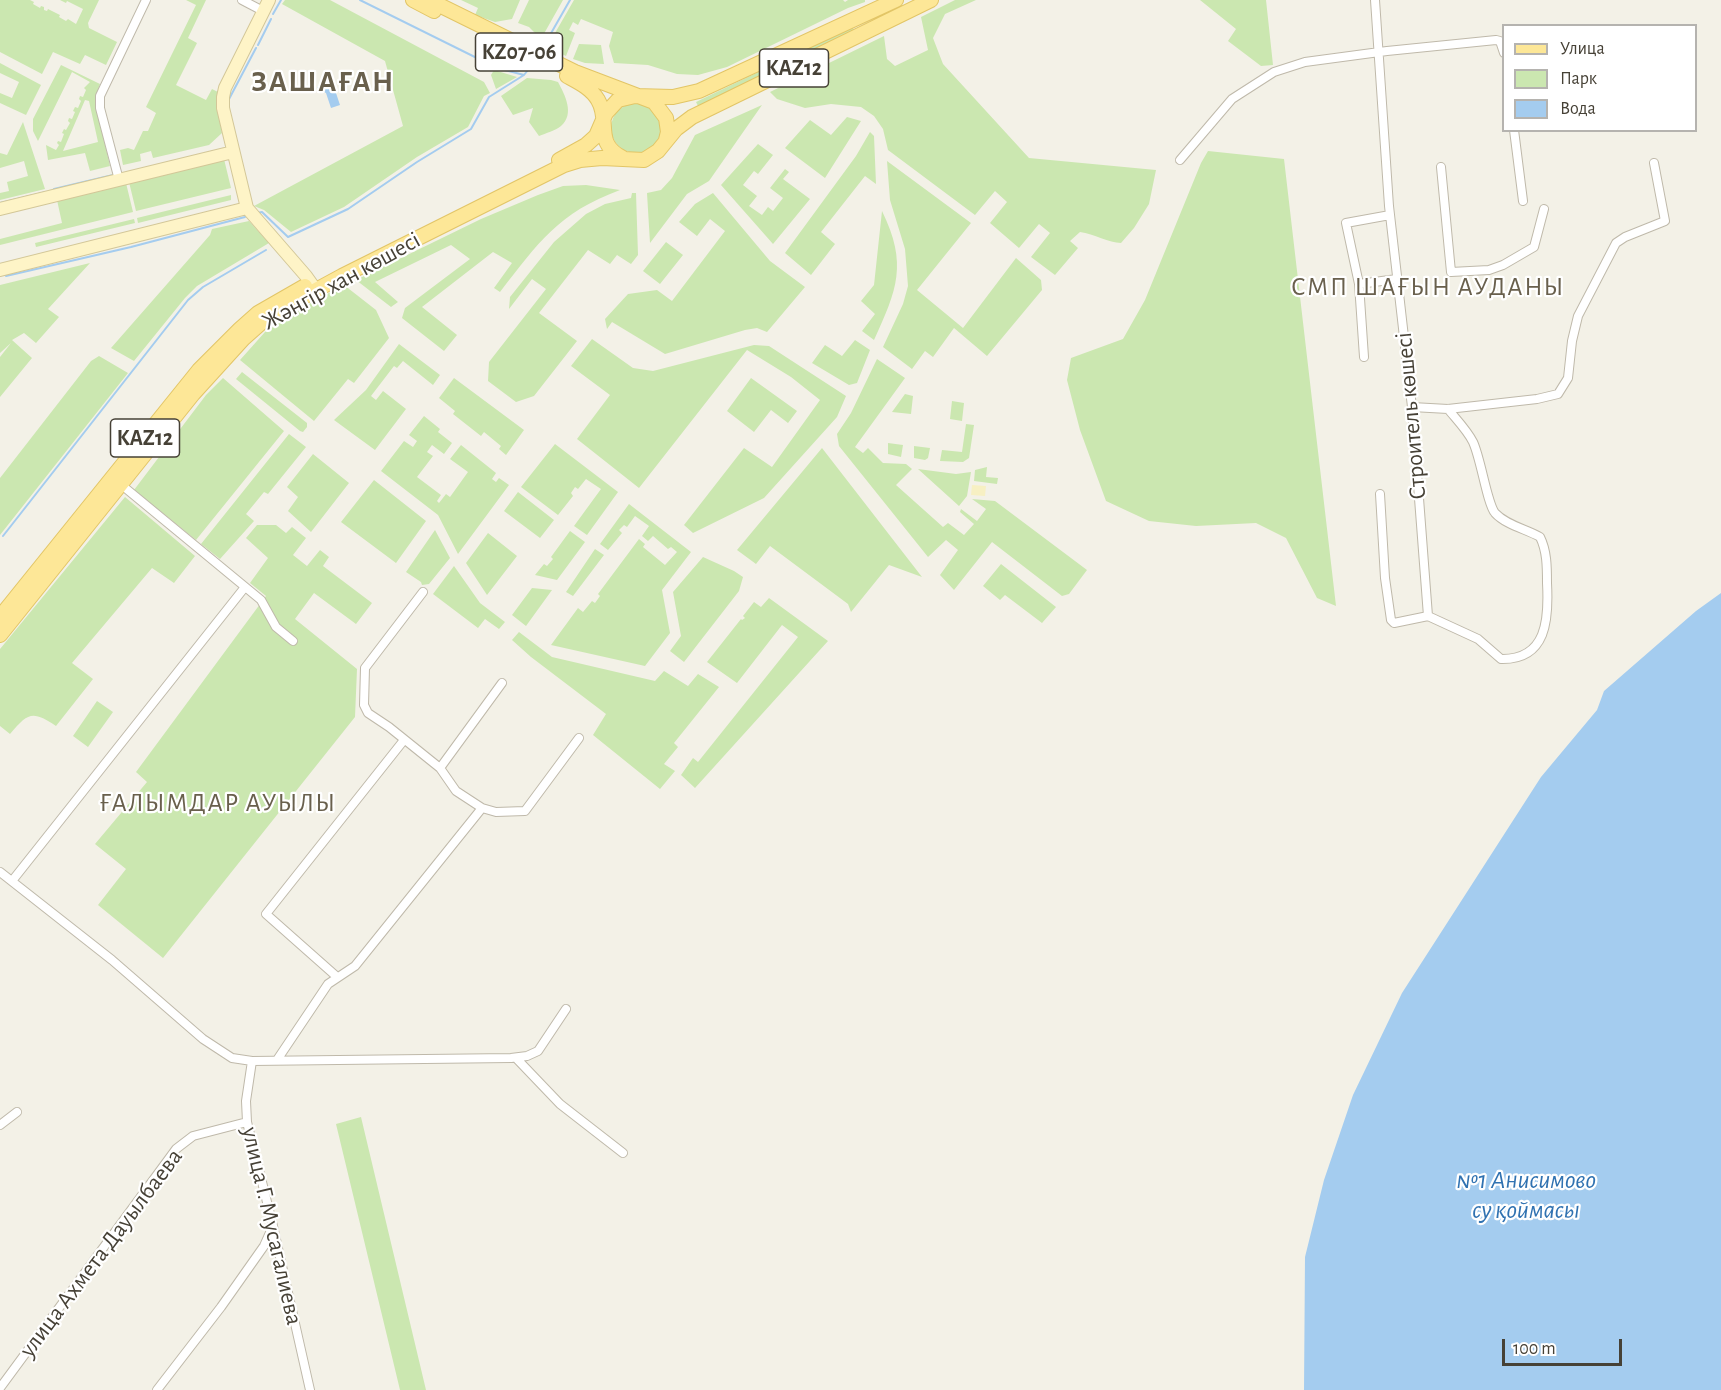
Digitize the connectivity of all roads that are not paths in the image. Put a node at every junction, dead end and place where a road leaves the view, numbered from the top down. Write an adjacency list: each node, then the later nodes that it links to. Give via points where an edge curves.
1 (146, 0): 20 (street, via 100,96)
2 (242, 0): 8 (street)
3 (413, 0): 12 (main road, KZ07-06, via 582,85 599,101)
4 (429, 0): 11 (main road, KZ07-06, via 576,72)
5 (896, 0): 11 (main road, Жәңгір хан көшесі / KAZ12, via 699,91 673,97)
6 (931, 0): 14 (main road, Жәңгір хан көшесі / KAZ12, via 692,117)
7 (1375, 0): 10 (street, Строитель көшесі)
8 (266, 5): 15 (main road, via 223,94)
9 (1502, 45): 10 (street, via 1496,40)
10 (1377, 52): 17 (street, via 1305,62 1274,72 1232,99); 25 (street, Строитель көшесі)
11 (641, 96): 12 (main road, Жәңгір хан көшесі / KAZ12, via 629,96 614,104); 14 (main road, via 664,112 668,125)
12 (603, 124): 16 (main road, via 609,147); 29 (main road, Жәңгір хан көшесі / KAZ12, via 591,142 569,155)
13 (1514, 132): 21 (street)
14 (663, 145): 16 (main road, Жәңгір хан көшесі / KAZ12, via 644,159)
15 (233, 152): 20 (main road); 22 (main road)
16 (628, 160): 29 (main road, Жәңгір хан көшесі / KAZ12, via 594,159 564,165)
17 (1180, 160)
18 (1654, 163): 32 (street, via 1665,221 1616,243 1578,316 1564,387 1547,398)
19 (1441, 167): 24 (street, via 1451,272 1489,270 1534,247)
20 (118, 180): 23 (main road)
21 (1523, 201)
22 (248, 208): 26 (main road); 29 (main road)
23 (0, 209)
24 (1544, 209)
25 (1390, 215): 27 (street, Строитель көшесі); 28 (street, via 1346,223)
26 (0, 270)
27 (1397, 279): 28 (street); 31 (street, Строитель көшесі)
28 (1359, 285): 30 (street)
29 (314, 286): 33 (main road, Жәңгір хан көшесі / KAZ12, via 282,297 240,329 199,370)
30 (1364, 357)
31 (1412, 407): 32 (street); 37 (street, Строитель көшесі)
32 (1448, 409): 37 (street, via 1472,441 1495,513 1540,537 1544,545 1548,611 1542,636 1534,648 1523,657 1510,659 1501,659 1478,639)
33 (117, 481): 35 (street); 38 (main road, Жәңгір хан көшесі / KAZ12); 39 (main road, Жәңгір хан көшесі / KAZ12)
34 (1380, 494): 37 (street, via 1391,620 1398,624)
35 (245, 587): 40 (street, via 261,600 276,627); 47 (street)
36 (423, 592): 43 (street, via 365,668 364,705 368,713)
37 (1428, 616)
38 (0, 617)
39 (0, 635)
40 (293, 641)
41 (502, 682): 44 (street)
42 (579, 738): 45 (street, via 525,811 496,812)
43 (404, 740): 44 (street); 48 (street, via 266,914)
44 (440, 768): 45 (street, via 456,791)
45 (482, 808): 48 (street, via 355,966)
46 (0, 872): 47 (street)
47 (12, 881): 52 (street, via 203,1039 232,1058)
48 (336, 976): 51 (street)
49 (566, 1009): 50 (street, via 538,1051)
50 (516, 1058): 51 (street); 56 (street, via 560,1104)
51 (278, 1060): 52 (street)
52 (252, 1061): 54 (street, улица Г. Мусагалиева)
53 (17, 1112): 55 (street)
54 (247, 1122): 57 (street, улица Г. Мусагалиева); 58 (street, улица Ахмета Дауылбаева, via 193,1136 176,1149)
55 (0, 1125)
56 (623, 1154)
57 (273, 1226): 59 (street, via 264,1246 221,1307); 60 (street, улица Г. Мусагалиева)
58 (0, 1388)
59 (157, 1390)
60 (310, 1390)

